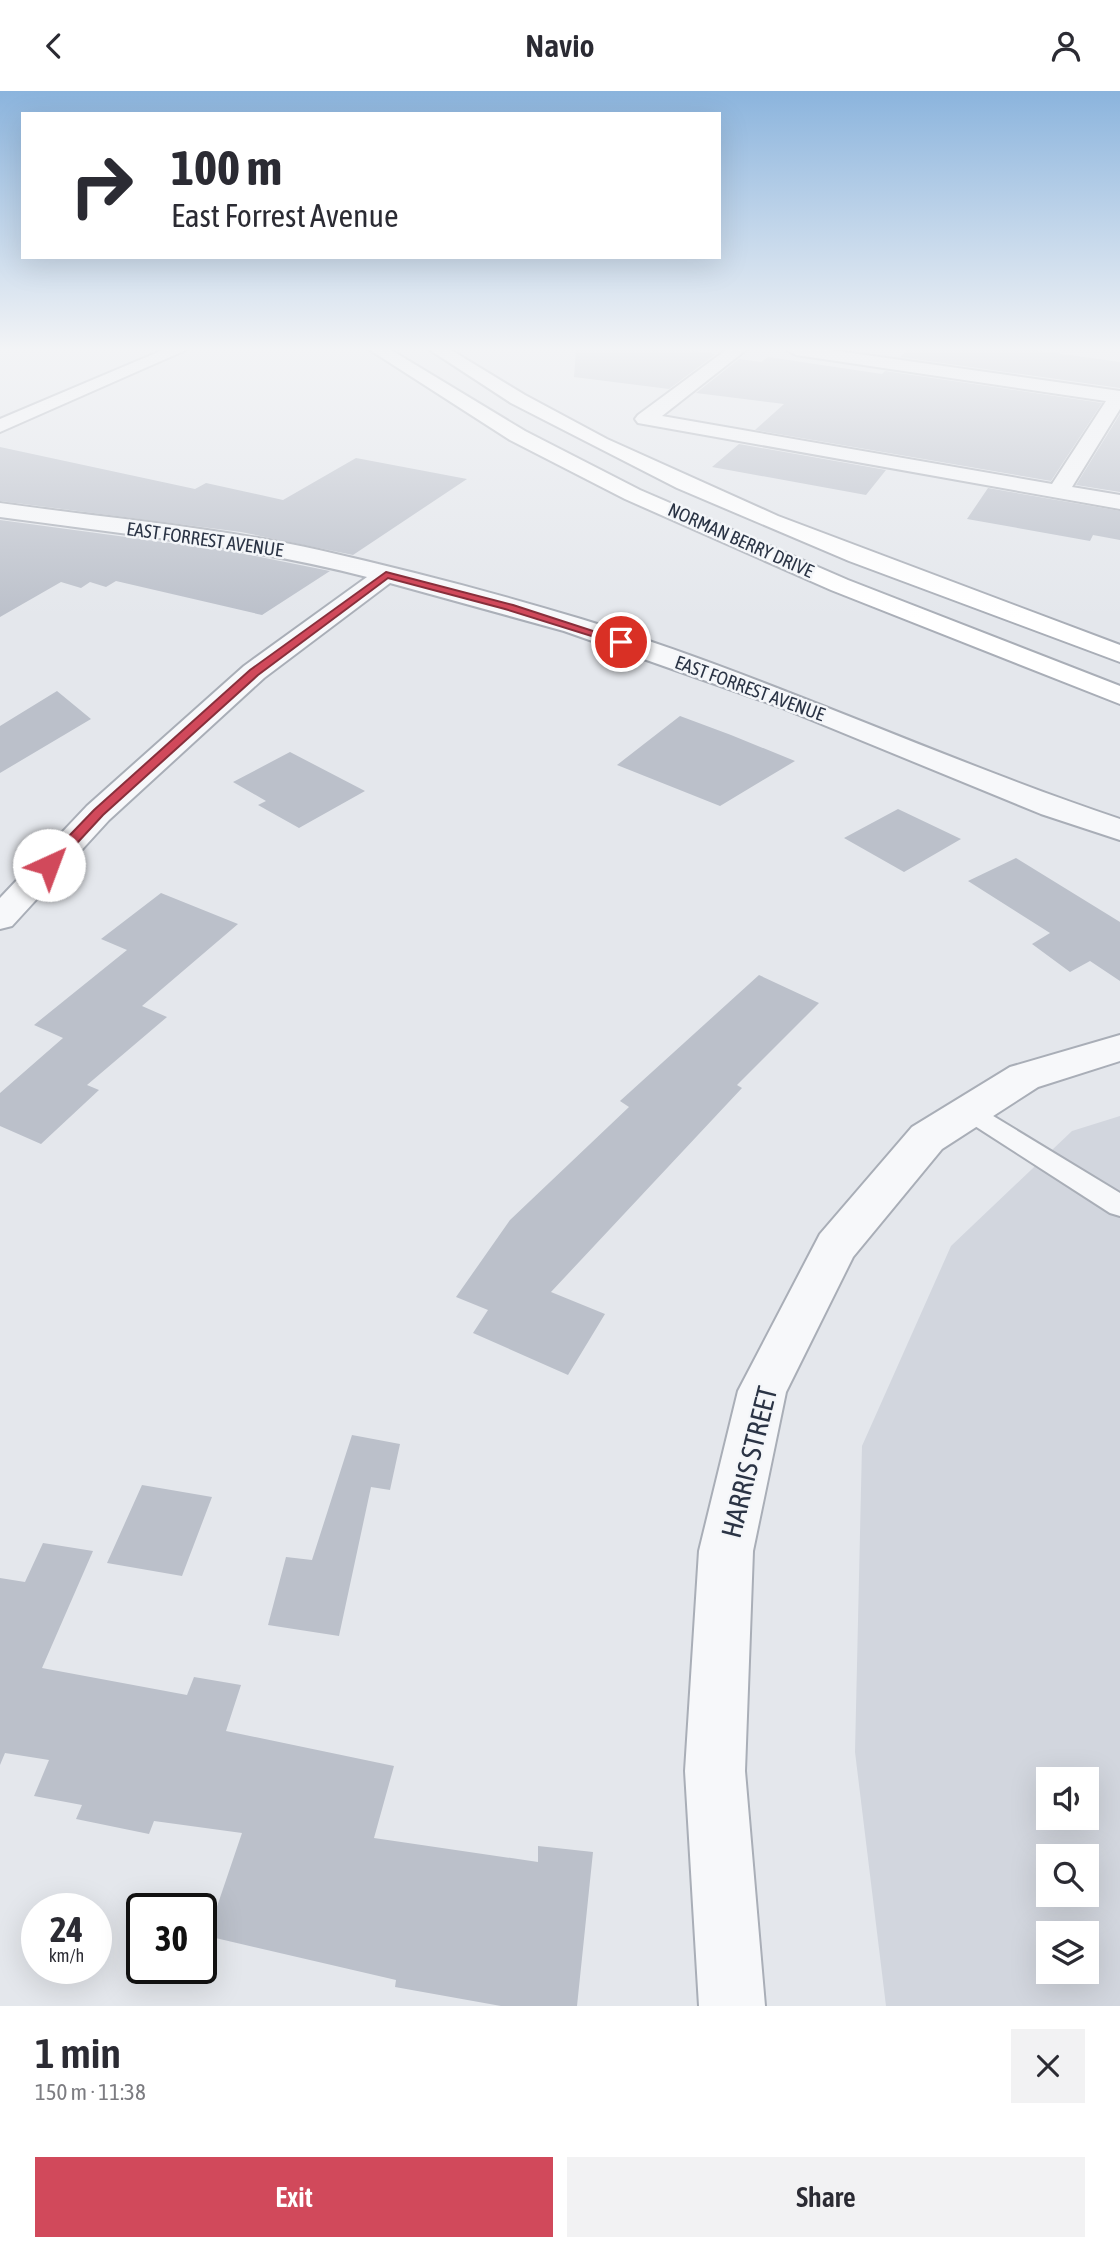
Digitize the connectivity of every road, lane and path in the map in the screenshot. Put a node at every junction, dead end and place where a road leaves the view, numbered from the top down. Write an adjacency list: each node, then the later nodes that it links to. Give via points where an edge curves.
1 (527, 439): 10 (main road, NORMAN BERRY DRIVE, via 762,552)
2 (593, 439): 9 (main road, NORMAN BERRY DRIVE, via 675,481)
3 (762, 439): 5 (street)
4 (1092, 439): 5 (street)
5 (1058, 491): 6 (street)
6 (1120, 502)
7 (0, 510): 8 (street, EAST FORREST AVENUE, via 228,541)
8 (386, 575): 11 (street, EAST FORREST AVENUE, via 586,630 790,701 1052,807); 12 (street, via 254,672 98,813)
9 (1120, 654)
10 (1120, 696)
11 (1120, 829)
12 (0, 918)
13 (1120, 1048): 14 (street, HARRIS STREET, via 1024,1077)
14 (970, 1111): 15 (lane); 16 (street, HARRIS STREET, via 927,1138 836,1246 762,1391 726,1551 723,1606 715,1771)
15 (1120, 1206)
16 (732, 2006)

